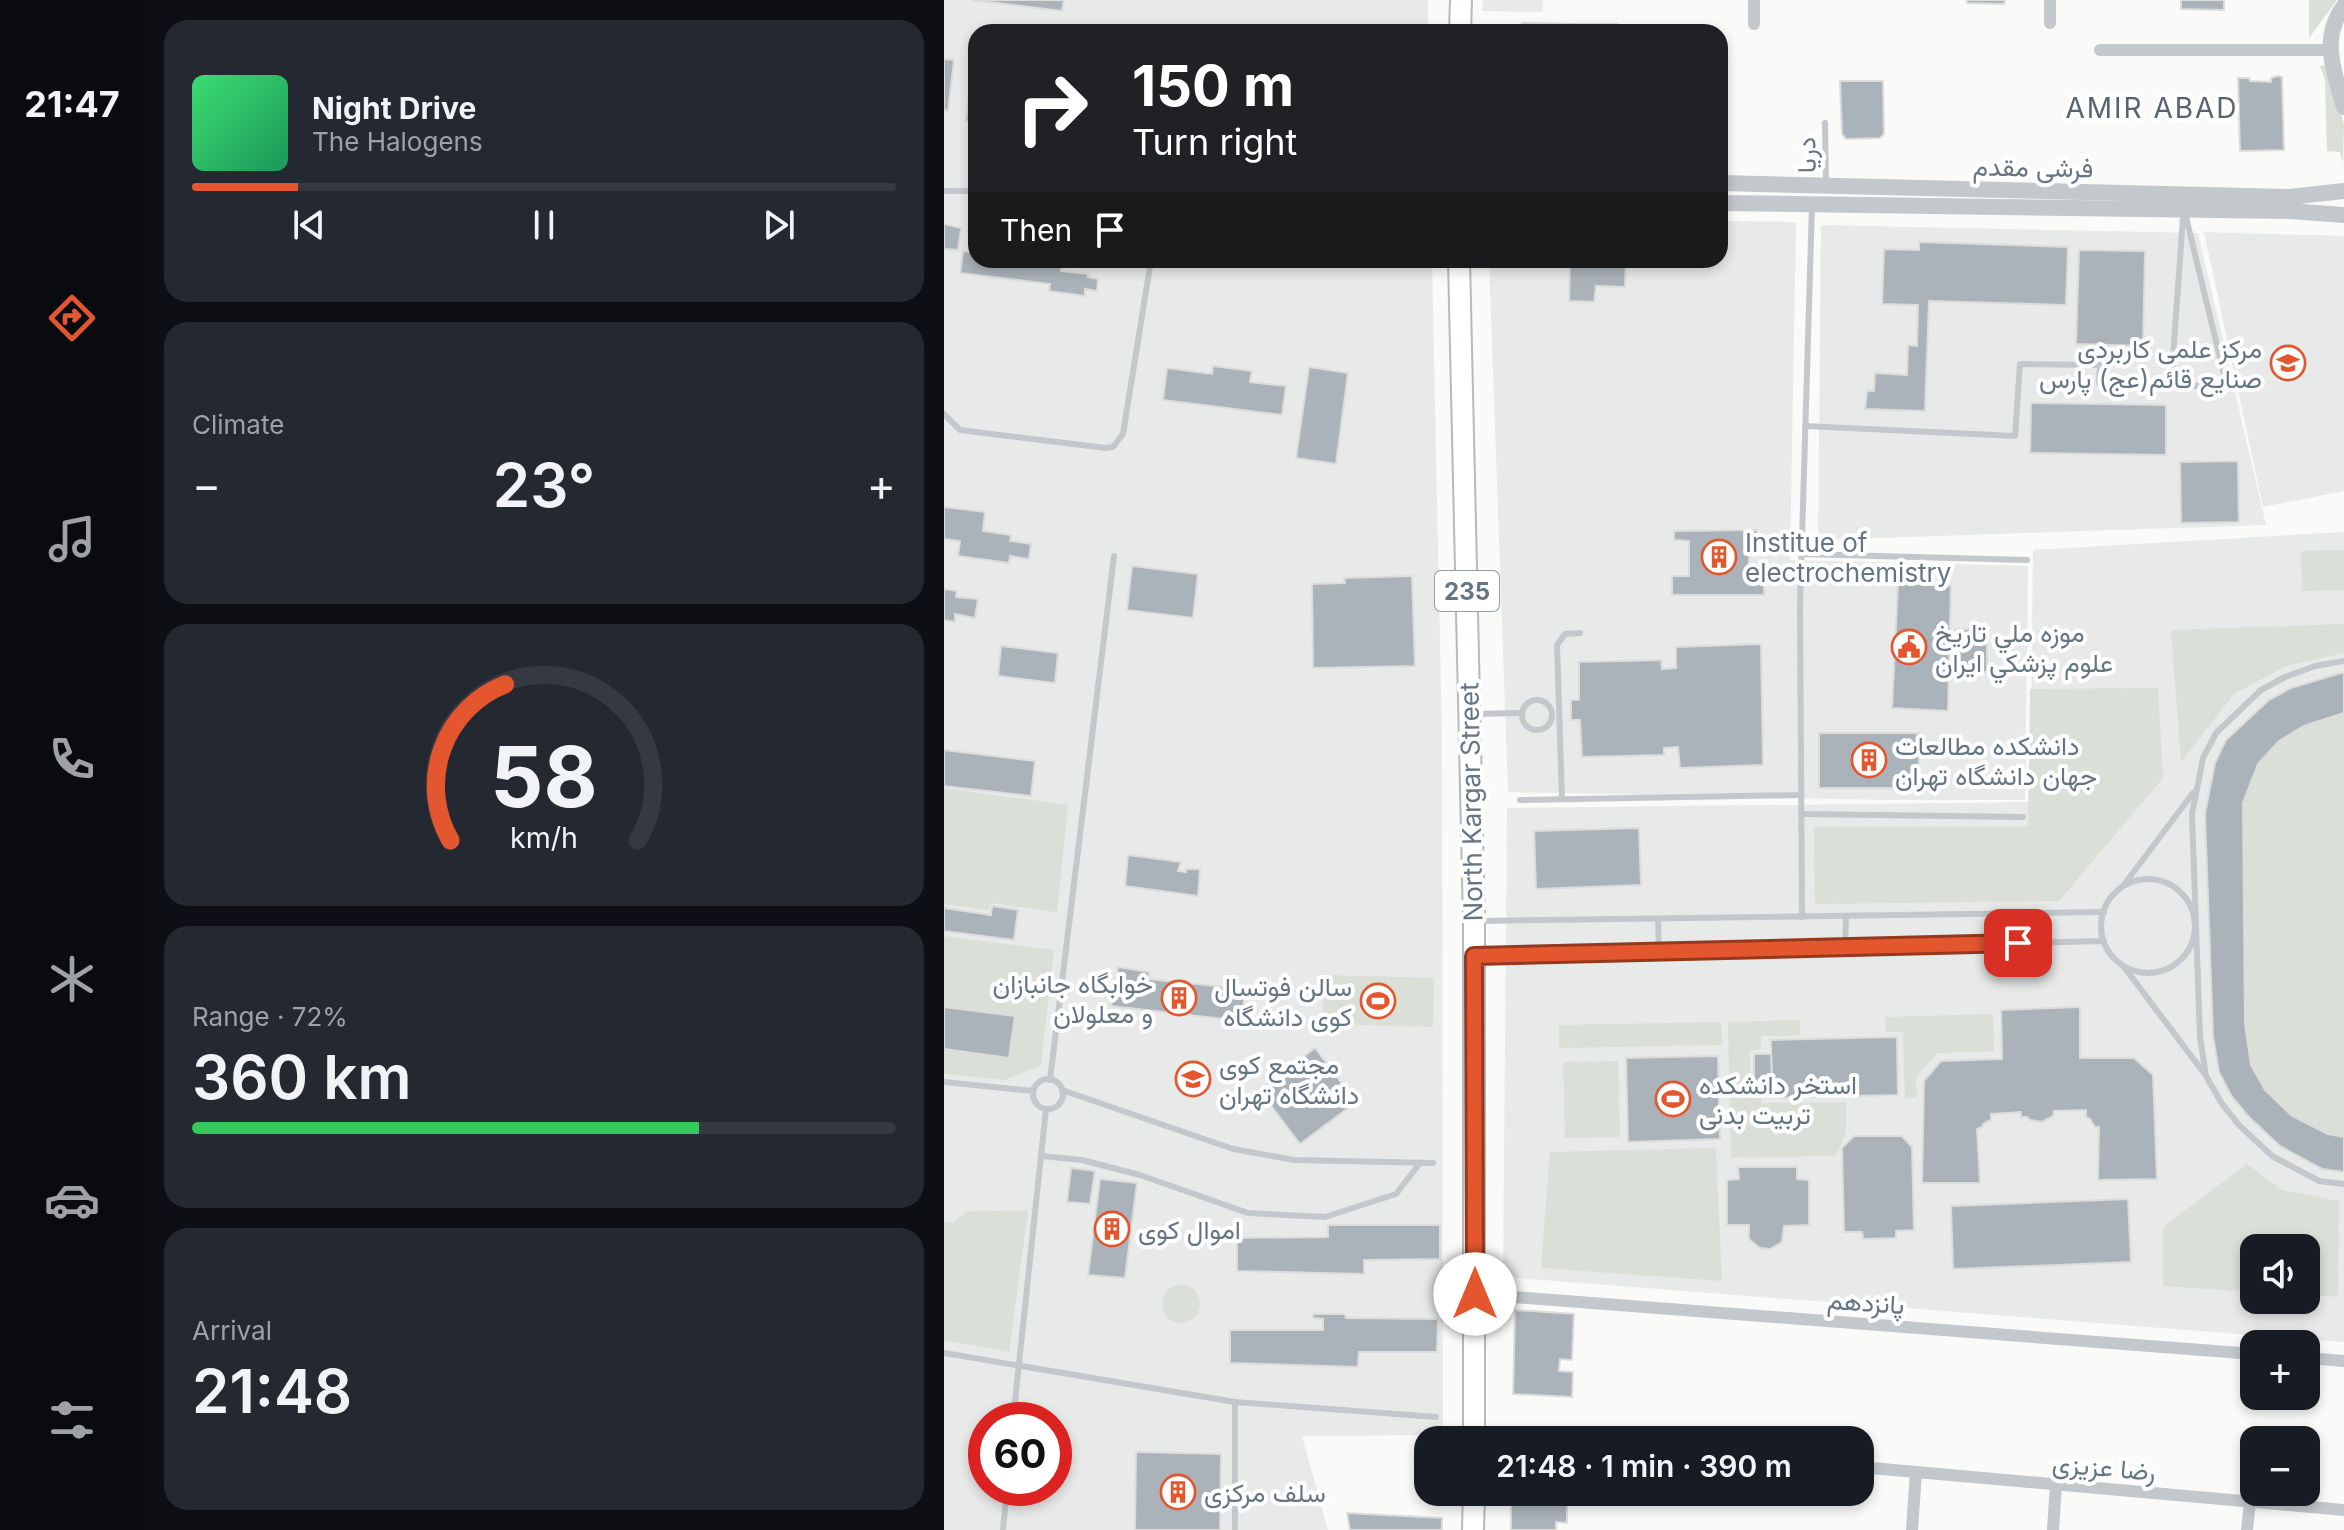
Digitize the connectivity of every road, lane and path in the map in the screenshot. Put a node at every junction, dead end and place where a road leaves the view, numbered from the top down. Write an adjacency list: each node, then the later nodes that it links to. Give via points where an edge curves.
1 (1461, 0): 6 (main road)
2 (1754, 0): 7 (street)
3 (2050, 0): 5 (street)
4 (2344, 6): 9 (street, via 2333,24)
5 (2050, 23)
6 (1460, 24)
7 (1754, 24)
8 (2100, 50): 9 (street)
9 (2330, 50): 10 (street)
10 (2344, 107)
11 (1825, 123): 13 (lane, دریا)
12 (1728, 183): 13 (street, فرشی مقدم)
13 (1826, 187): 16 (street, فرشی مقدم, via 2289,197)
14 (944, 191): 15 (lane)
15 (968, 191)
16 (2344, 191)
17 (1728, 203): 18 (street, فرشی مقدم)
18 (1812, 205): 19 (street, فرشی مقدم); 25 (lane)
19 (2184, 209): 20 (street, فرشی مقدم); 23 (lane); 23 (lane, via 2227,387)
20 (2344, 215)
21 (1150, 268): 24 (lane, via 1123,434 1113,447 960,430)
22 (1459, 268): 33 (main road, North Kargar Street / 235)
23 (2171, 385): 25 (lane, via 2099,383 2100,365 2020,364 2015,436)
24 (944, 414)
25 (1805, 426): 26 (lane)
26 (1802, 554): 28 (lane); 35 (lane)
27 (1114, 556): 53 (lane)
28 (2027, 560)
29 (1580, 633): 32 (lane, via 1565,634 1557,645)
30 (2344, 661): 34 (lane, via 2315,666 2261,690 2216,733)
31 (1522, 713): 32 (lane, via 1535,699); 32 (lane, via 1528,727 1537,730); 33 (lane)
32 (1556, 713): 36 (lane)
33 (1470, 714): 45 (main road, North Kargar Street / 235)
34 (2196, 790): 40 (lane); 46 (lane)
35 (1801, 795): 36 (lane); 38 (lane)
36 (1562, 799): 37 (lane)
37 (1520, 800)
38 (1801, 814): 39 (lane); 43 (lane)
39 (2023, 817)
40 (2122, 887): 41 (lane); 46 (lane, via 2153,879 2168,884 2182,893)
41 (2104, 912): 42 (lane); 47 (lane)
42 (1846, 916): 43 (lane); 48 (lane)
43 (1802, 917): 44 (lane)
44 (1658, 919): 45 (lane); 49 (lane)
45 (1474, 921): 50 (main road, North Kargar Street / 235)
46 (2195, 922): 51 (lane, via 2194,938 2177,963 2150,973); 52 (lane)
47 (2104, 941): 48 (lane); 51 (lane)
48 (1845, 947): 49 (lane)
49 (1659, 952): 50 (lane)
50 (1474, 956): 62 (main road, North Kargar Street / 235)
51 (2121, 965): 52 (lane)
52 (2206, 1076): 61 (lane, via 2239,1125 2272,1156 2319,1181)
53 (1050, 1080): 55 (lane); 56 (lane, via 1038,1083)
54 (944, 1082): 56 (lane)
55 (1062, 1090): 57 (lane, via 1059,1104); 59 (lane, via 1233,1149 1294,1160)
56 (1033, 1091): 57 (lane, via 1037,1105)
57 (1046, 1109): 58 (lane)
58 (1041, 1156): 59 (lane, via 1140,1175 1248,1213 1325,1217 1396,1194); 67 (lane)
59 (1420, 1163): 60 (lane)
60 (1433, 1163)
61 (2344, 1184)
62 (1475, 1294): 64 (street, پانزدهم); 71 (main road, North Kargar Street / 235)
63 (944, 1353): 67 (lane)
64 (2240, 1353)
65 (2320, 1359): 66 (street)
66 (2344, 1361)
67 (1019, 1364): 68 (lane); 69 (lane)
68 (1015, 1402)
69 (1235, 1402): 70 (lane); 82 (lane)
70 (1436, 1417)
71 (1474, 1426)
72 (1874, 1468): 73 (street, رضا عزیزی)
73 (1916, 1472): 74 (street, رضا عزیزی); 84 (street)
74 (2056, 1484): 75 (street, رضا عزیزی); 85 (street)
75 (2240, 1501)
76 (1005, 1506): 81 (lane)
77 (1474, 1506): 83 (main road)
78 (2250, 1506): 86 (street)
79 (2297, 1506): 80 (street, رضا عزیزی)
80 (2344, 1510)
81 (1003, 1530)
82 (1235, 1530)
83 (1473, 1530)
84 (1912, 1530)
85 (2053, 1530)
86 (2247, 1530)

